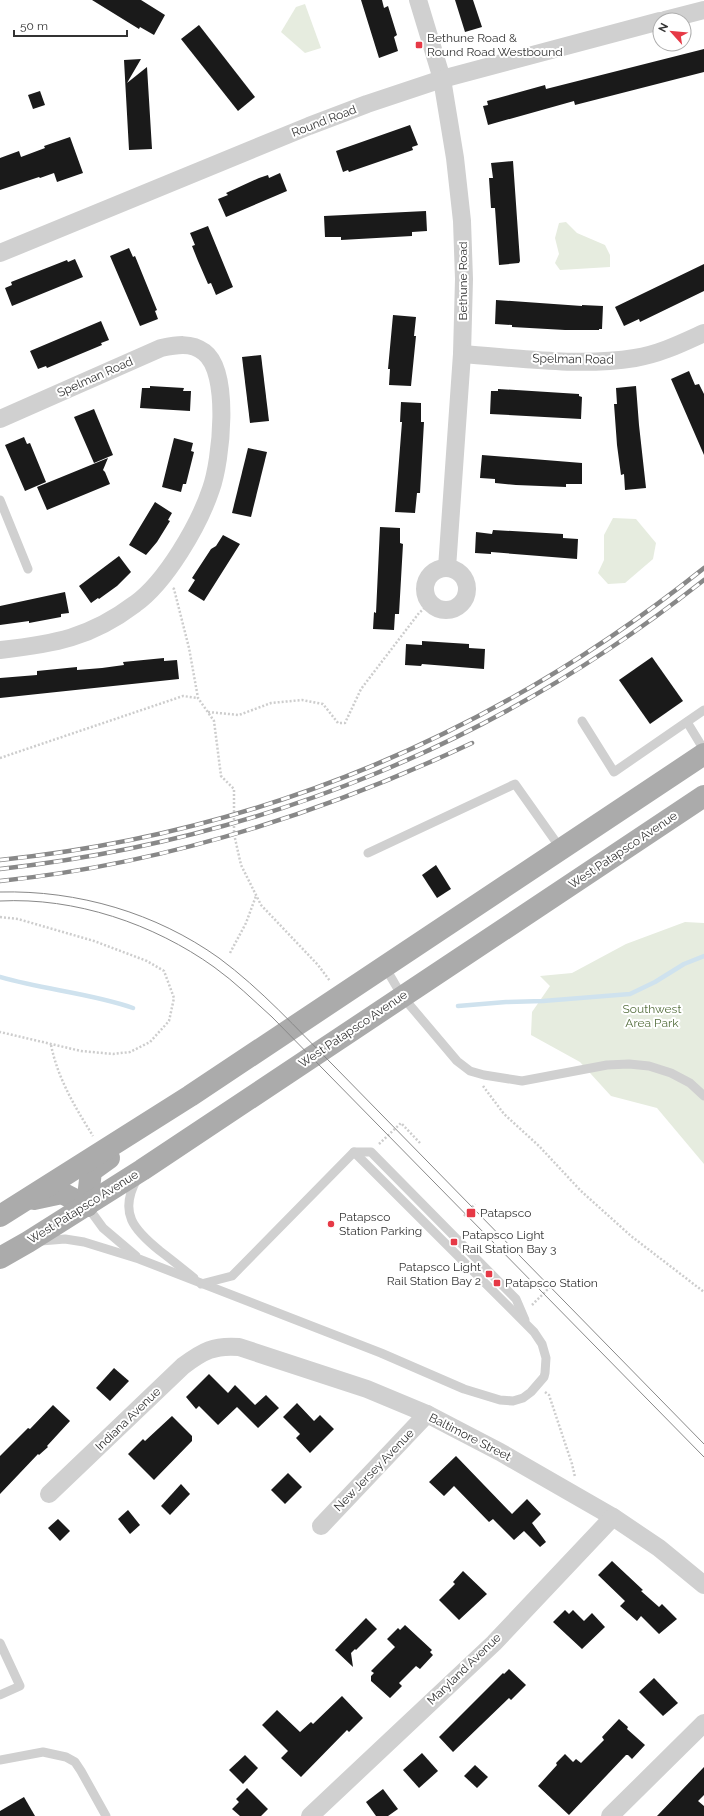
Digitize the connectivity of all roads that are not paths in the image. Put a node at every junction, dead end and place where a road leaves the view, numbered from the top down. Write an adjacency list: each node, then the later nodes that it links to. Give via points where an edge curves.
1 (418, 0): 5 (street, Bethune Road)
2 (704, 10): 3 (street)
3 (692, 13)
4 (652, 23): 5 (street, Round Road)
5 (442, 79): 6 (street, Round Road, via 309,126); 8 (street, Bethune Road, via 462,221)
6 (0, 253)
7 (704, 333): 8 (street, Spelman Road, via 668,349 636,358 601,362)
8 (462, 354): 11 (street, Bethune Road)
9 (0, 419): 13 (street, Spelman Road, via 161,348 193,346 208,356 216,370 221,427 218,460 211,489 197,520 161,579 137,604 111,621 76,637 41,646)
10 (0, 500): 12 (lane)
11 (447, 568): 11 (street, via 431,574 426,583 425,593 430,603 439,609 450,610 459,605 465,597 467,586 457,570)
12 (28, 569)
13 (0, 650)
14 (704, 710): 16 (lane)
15 (582, 721): 16 (lane, via 614,772)
16 (687, 722): 17 (lane)
17 (704, 750)
18 (704, 754): 20 (main road)
19 (704, 796): 23 (main road, West Patapsco Avenue)
20 (561, 849): 21 (lane, via 515,784); 22 (main road)
21 (368, 853)
22 (384, 965): 23 (lane); 24 (main road)
23 (402, 996): 25 (lane, via 457,1061 478,1073 522,1081 607,1065 649,1066 690,1083); 27 (main road, West Patapsco Avenue)
24 (190, 1096): 28 (main road); 29 (main road, via 179,1110 92,1169)
25 (704, 1096)
26 (354, 1152): 34 (lane, via 232,1276); 35 (lane); 35 (lane, via 372,1152 516,1298)
27 (142, 1170): 29 (main road, West Patapsco Avenue); 34 (lane, via 128,1200 130,1218 134,1226 148,1241)
28 (24, 1200): 29 (main road, via 62,1193); 30 (main road)
29 (87, 1206): 31 (main road, West Patapsco Avenue); 33 (lane, via 103,1228)
30 (0, 1216)
31 (28, 1242): 32 (main road, West Patapsco Avenue); 33 (lane, via 75,1240)
32 (0, 1258)
33 (139, 1259): 34 (lane)
34 (202, 1284): 35 (lane, via 381,1353 464,1389 500,1400 513,1401 523,1398 538,1386 545,1373 546,1358 540,1340)
35 (528, 1325)
36 (211, 1349): 37 (street, Baltimore Street, via 222,1346 239,1347 368,1389); 38 (street, Indiana Avenue, via 197,1355 183,1366)
37 (427, 1414): 39 (street, Baltimore Street, via 500,1452); 40 (street, New Jersey Avenue)
38 (49, 1494)
39 (613, 1517): 41 (street, Baltimore Street, via 659,1548); 47 (street, Maryland Avenue, via 494,1642)
40 (321, 1526)
41 (704, 1585)
42 (0, 1642): 43 (lane, via 20,1686)
43 (0, 1695)
44 (704, 1723): 48 (street)
45 (0, 1760): 46 (lane, via 43,1752 66,1757 78,1766)
46 (106, 1816)
47 (310, 1816)
48 (610, 1816)

